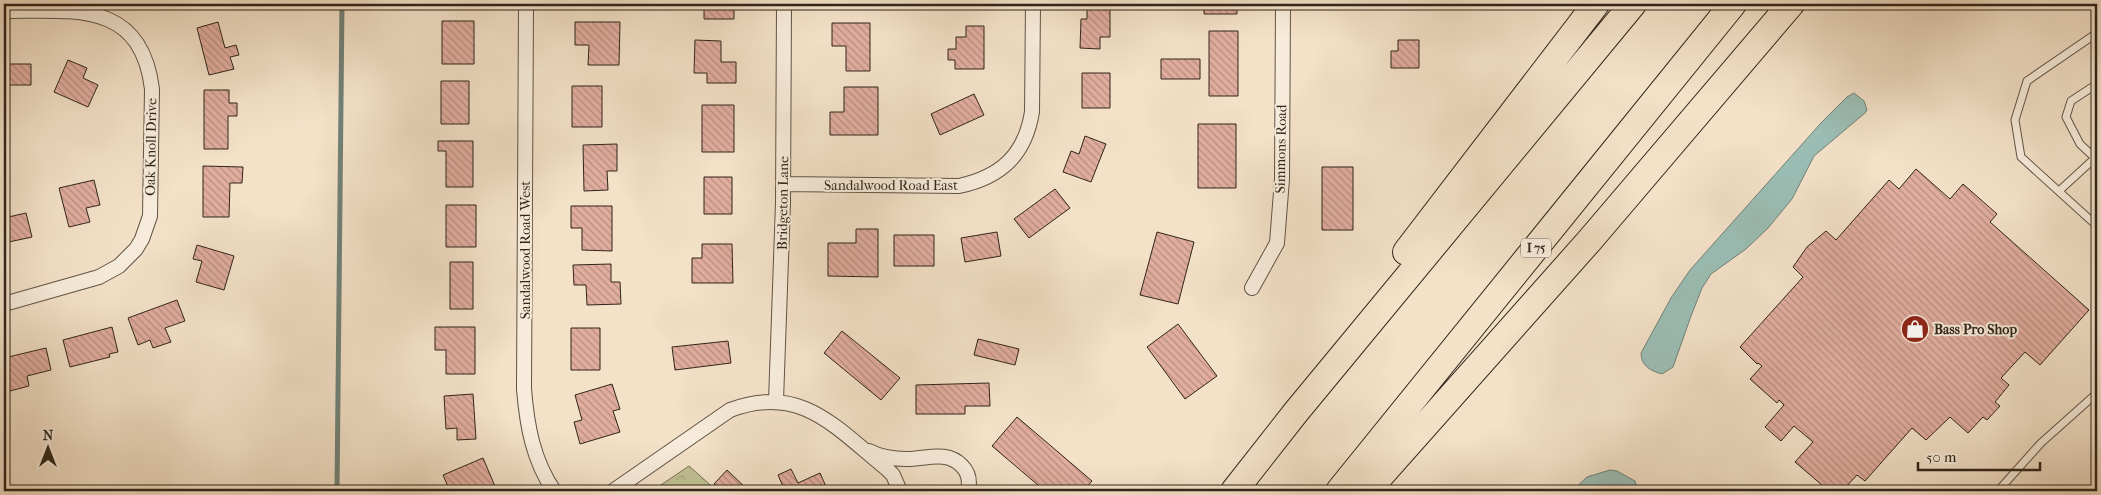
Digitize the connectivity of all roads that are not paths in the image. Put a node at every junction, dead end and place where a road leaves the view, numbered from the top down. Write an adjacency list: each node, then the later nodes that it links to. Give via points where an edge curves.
1 (526, 4): 22 (street, Sandalwood Road West, via 524,389 530,438)
2 (784, 4): 13 (street, Bridgeton Lane)
3 (1033, 4): 13 (street, Sandalwood Road East, via 1030,125 1021,148 1004,167 983,179 959,186)
4 (1283, 4): 16 (street, Simmons Road, via 1282,178 1277,243)
5 (1596, 4): 20 (highway, via 1320,365)
6 (1633, 4): 20 (highway)
7 (1733, 4): 27 (highway, I 75)
8 (1791, 4): 28 (highway, via 1590,240)
9 (4, 11): 17 (street, Oak Knoll Drive, via 77,11 112,21 132,37 146,57 152,98 150,216 136,249 119,266 98,277)
10 (2097, 33): 14 (lane, via 2026,81 2015,120 2021,156)
11 (2097, 84): 12 (lane, via 2071,101 2066,117 2080,144)
12 (2096, 159): 14 (lane)
13 (783, 184): 19 (street, Bridgeton Lane)
14 (2059, 191): 15 (lane)
15 (2097, 226)
16 (1252, 288)
17 (4, 304)
18 (2097, 393): 29 (lane, via 2041,443)
19 (776, 401): 21 (street, via 812,411); 23 (street, via 749,403 730,410)
20 (1296, 412): 26 (highway)
21 (859, 446): 24 (street, via 893,475); 25 (street, via 894,458 935,456 953,459 966,470)
22 (554, 491)
23 (613, 491)
24 (900, 491)
25 (968, 491)
26 (1234, 491)
27 (1339, 491)
28 (1367, 491)
29 (1998, 491)

